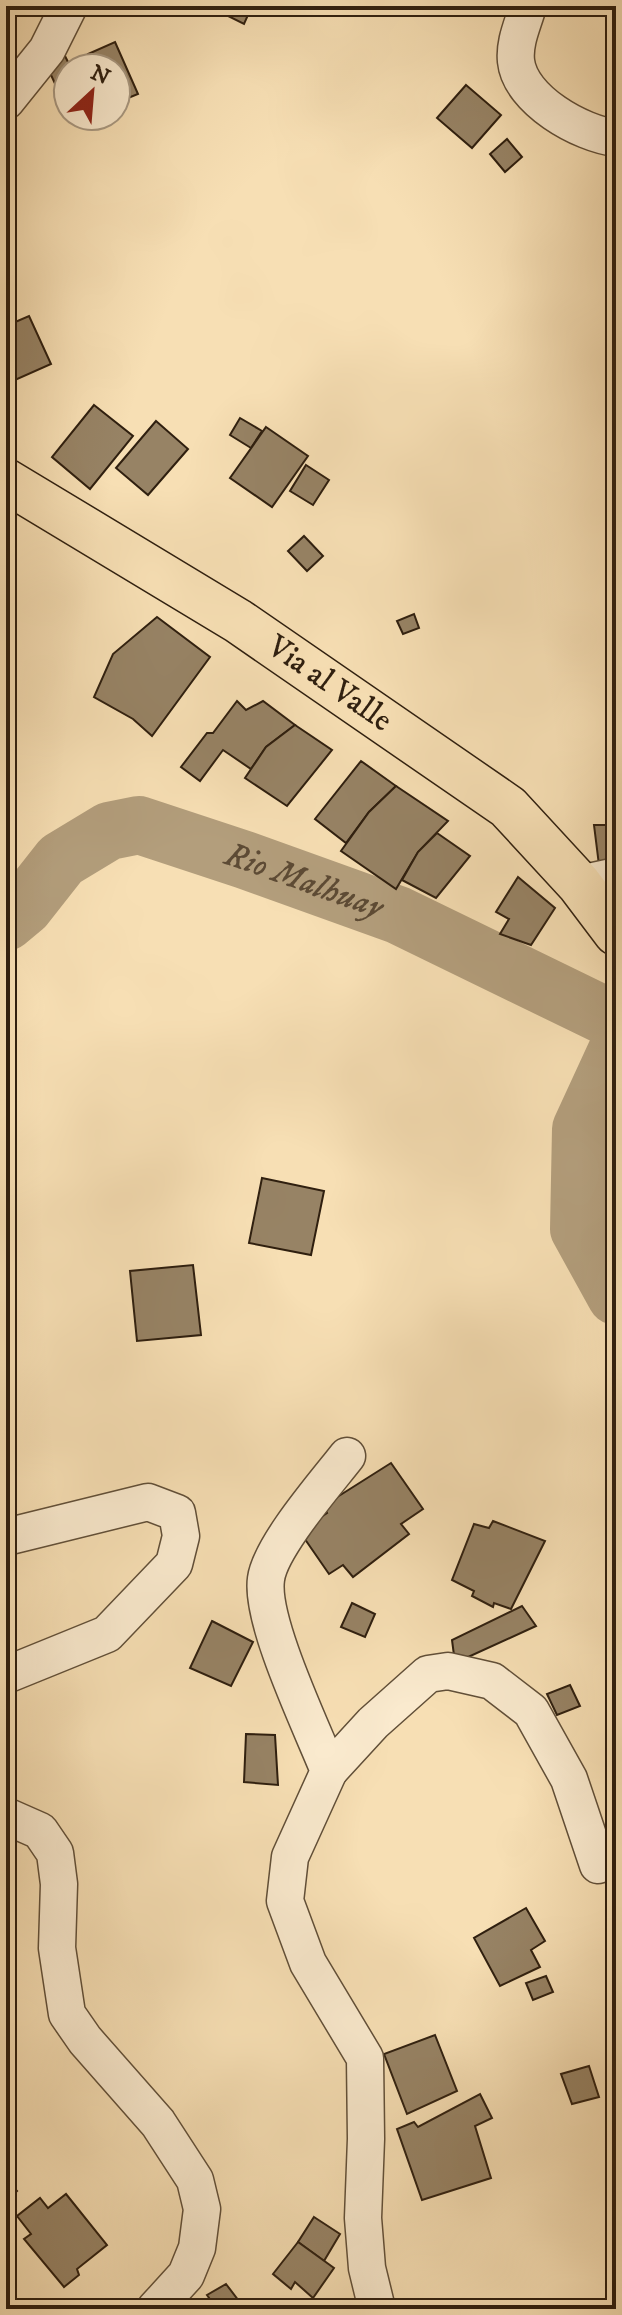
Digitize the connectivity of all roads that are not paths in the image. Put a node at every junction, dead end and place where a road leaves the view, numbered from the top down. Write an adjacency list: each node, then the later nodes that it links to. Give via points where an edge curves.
1 (69, 6): 3 (street, via 47,50)
2 (528, 6): 4 (street, via 516,48 518,73 564,119)
3 (6, 101)
4 (616, 138)
5 (6, 481): 6 (main road, Via al Valle, via 238,621 508,807)
6 (602, 900)
7 (347, 1456): 10 (street, via 277,1551 266,1579 270,1622)
8 (6, 1537): 9 (street, via 148,1502 177,1513 181,1536 174,1564 107,1634)
9 (6, 1675)
10 (329, 1771): 12 (street, via 428,1674 448,1671 492,1681 531,1711 569,1779); 14 (street, via 290,1857 285,1901 308,1963 365,2058 363,2218)
11 (6, 1816): 13 (street, via 40,1831 55,1853 57,1948 67,2014 158,2123 195,2180 202,2209 197,2248 186,2275)
12 (598, 1865)
13 (155, 2309)
14 (377, 2309)

